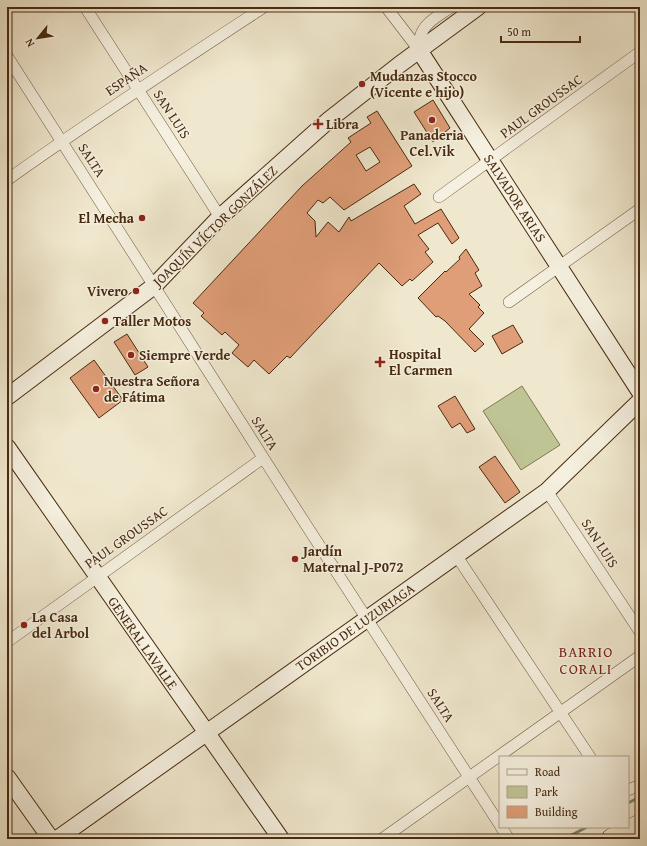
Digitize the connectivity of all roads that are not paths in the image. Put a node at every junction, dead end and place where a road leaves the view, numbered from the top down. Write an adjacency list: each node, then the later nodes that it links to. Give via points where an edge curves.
1 (86, 7): 9 (street, SAN LUIS)
2 (264, 7): 9 (street, ESPAÑA)
3 (386, 7): 6 (street, SALVADOR ARIAS)
4 (451, 7): 6 (street, via 423,31)
5 (478, 7): 6 (street, JOAQUÍN VÍCTOR GONZÁLEZ)
6 (419, 50): 11 (street, SALVADOR ARIAS); 15 (street, JOAQUÍN VÍCTOR GONZÁLEZ, via 330,119)
7 (640, 52): 11 (street, PAUL GROUSSAC)
8 (7, 56): 10 (street, SALTA)
9 (138, 89): 10 (street, ESPAÑA); 15 (street, SAN LUIS)
10 (62, 141): 12 (street, ESPAÑA); 17 (street, SALTA)
11 (490, 160): 13 (street, PAUL GROUSSAC); 16 (street, SALVADOR ARIAS)
12 (7, 180)
13 (439, 197)
14 (640, 209): 16 (street)
15 (220, 217): 17 (street, JOAQUÍN VÍCTOR GONZÁLEZ)
16 (559, 267): 18 (street); 19 (street, SALVADOR ARIAS)
17 (154, 286): 20 (street, JOAQUÍN VÍCTOR GONZÁLEZ); 23 (street, SALTA)
18 (509, 302)
19 (640, 392)
20 (7, 397)
21 (640, 400): 24 (street, TORIBIO DE LUZURIAGA)
22 (7, 447): 26 (street, GENERAL LAVALLE)
23 (263, 458): 26 (street, PAUL GROUSSAC); 27 (street, SALTA)
24 (547, 491): 25 (street, TORIBIO DE LUZURIAGA); 28 (street, SAN LUIS)
25 (456, 555): 27 (street, TORIBIO DE LUZURIAGA); 31 (street)
26 (96, 577): 29 (street, PAUL GROUSSAC); 32 (street, GENERAL LAVALLE)
27 (367, 619): 32 (street, TORIBIO DE LUZURIAGA); 35 (street, SALTA)
28 (640, 632)
29 (7, 642)
30 (640, 656): 31 (street)
31 (560, 712): 33 (street); 35 (street)
32 (206, 733): 43 (street, TORIBIO DE LUZURIAGA); 44 (street, GENERAL LAVALLE)
33 (589, 756)
34 (7, 777): 42 (street)
35 (469, 777): 38 (street, SALTA); 45 (street)
36 (640, 785): 37 (street)
37 (629, 790)
38 (499, 823)
39 (640, 825): 47 (highway)
40 (502, 828): 46 (street, SALTA)
41 (640, 834): 48 (highway)
42 (51, 839)
43 (57, 839)
44 (281, 839)
45 (382, 839)
46 (509, 839)
47 (612, 839)
48 (626, 839)

